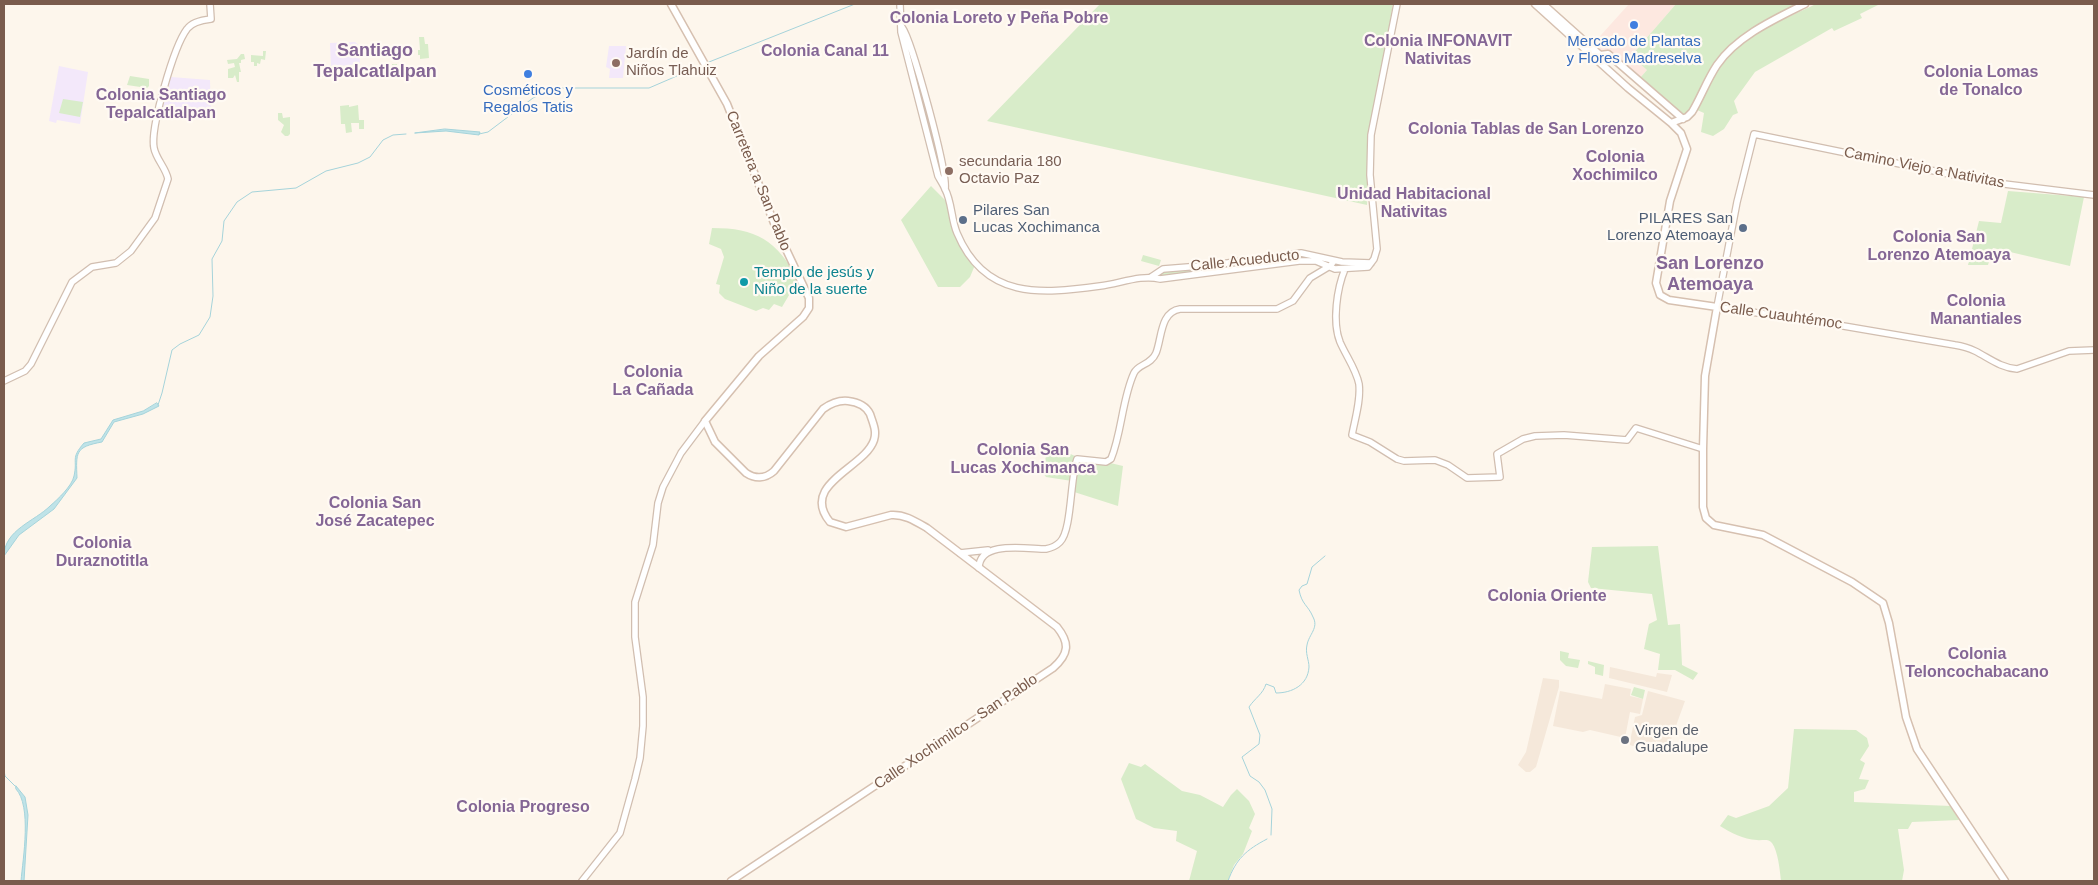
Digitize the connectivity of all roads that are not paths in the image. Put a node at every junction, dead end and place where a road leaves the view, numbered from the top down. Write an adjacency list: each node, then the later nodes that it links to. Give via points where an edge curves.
1 (210, 4): 21 (street, via 211,19 194,23 186,29 167,78 153,137 155,153 167,174 168,183 159,210 148,229 123,258 110,265 92,267 72,282 31,364 25,371)
2 (672, 4): 22 (main road, Carretera a San Pablo, via 727,104 776,228 809,298 809,308 802,318 759,356)
3 (900, 4): 17 (street, Calle Acueducto, via 901,32 938,176 958,234 972,258 986,272 1026,291 1119,284)
4 (1397, 4): 15 (street, Calle Acueducto, via 1371,135 1370,175 1377,249 1371,263)
5 (1535, 4): 9 (main road)
6 (1542, 4): 8 (main road, via 1600,56 1608,54)
7 (1805, 4): 8 (main road, via 1757,30 1729,51 1716,66 1692,112)
8 (1683, 119): 9 (main road); 10 (main road, Calle Cuauhtémoc)
9 (1671, 123): 10 (main road)
10 (1681, 133): 19 (main road, Calle Cuauhtémoc, via 1687,149 1670,201 1657,289 1662,297 1669,300)
11 (2094, 195): 19 (street, Camino Viejo a Nativitas, via 1988,182 1754,134)
12 (1297, 254): 13 (street); 14 (street, Calle Acueducto); 17 (street, Calle Acueducto, via 1163,269)
13 (1299, 261): 14 (street, Calle Acueducto); 17 (street, Calle Acueducto, via 1160,278)
14 (1333, 265): 15 (street, Calle Acueducto); 16 (street); 18 (street); 24 (street, via 1315,274 1293,301 1278,309 1180,309 1170,314 1163,325 1154,358 1134,372 1111,459 1106,462 1077,459 1068,525 1061,542 1046,549)
15 (1353, 265): 16 (street)
16 (1345, 269): 18 (street)
17 (1151, 276)
18 (1342, 278): 23 (street, via 1337,296 1339,339 1359,385 1352,434 1397,458 1435,460 1468,478 1500,477 1497,454 1527,437 1548,435 1624,440 1638,428)
19 (1717, 307): 20 (street, Calle Cuauhtémoc, via 1955,345 1972,349 2004,367 2017,369 2069,351); 23 (main road, via 1705,376)
20 (2094, 350)
21 (4, 380)
22 (704, 421): 25 (main road, via 715,442 746,473 752,477 764,477 774,471 828,405 844,401 863,406 873,423 874,439 870,449 825,492 822,503 827,518 846,527 891,514 905,516); 27 (street, via 681,453 663,488 652,545 635,602 636,652 643,698 640,758 620,833)
23 (1703, 449): 29 (main road, via 1703,506 1709,522 1763,535 1852,582 1883,603 1906,717 1917,749)
24 (990, 550): 25 (street); 26 (street, via 982,556)
25 (960, 553): 26 (main road)
26 (979, 568): 28 (main road, Calle Xochimilco - San Pablo, via 1057,627 1064,635 1066,645 1062,660)
27 (582, 881)
28 (731, 881)
29 (2005, 881)

